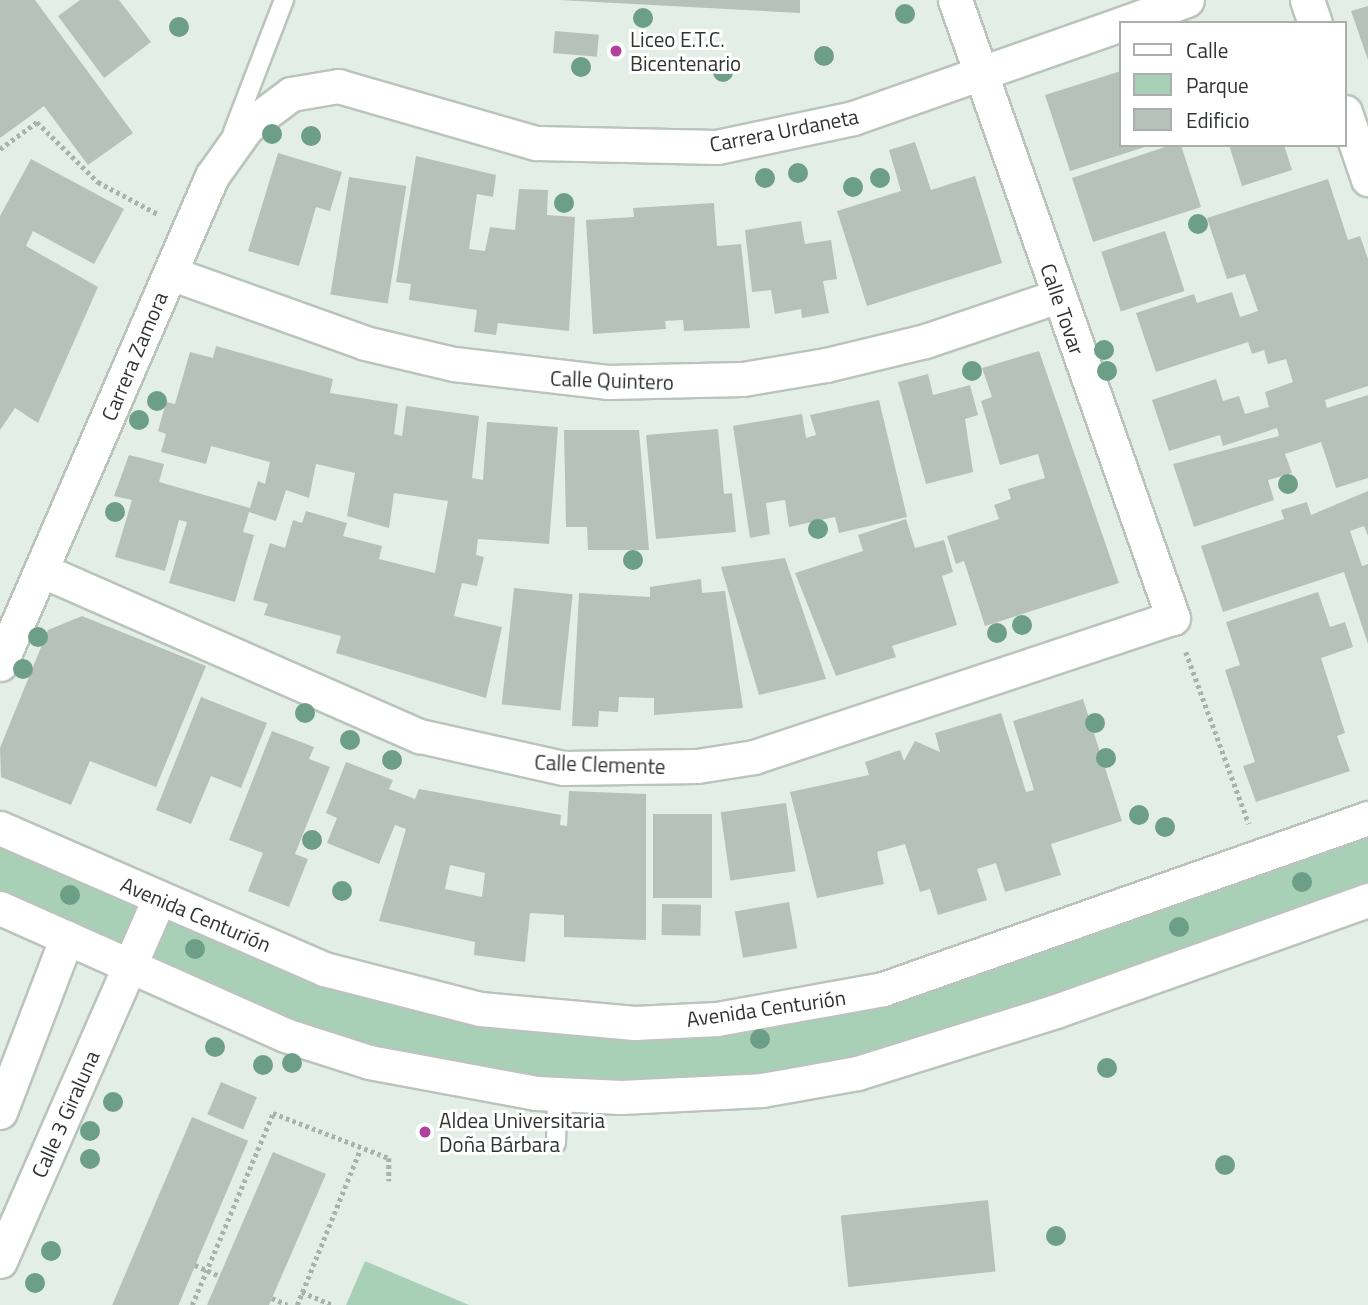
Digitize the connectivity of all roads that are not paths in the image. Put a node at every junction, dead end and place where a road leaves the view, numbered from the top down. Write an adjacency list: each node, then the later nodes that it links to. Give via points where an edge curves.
1 (284, 0): 11 (lane)
2 (955, 0): 8 (street, Calle Tovar)
3 (1187, 0): 5 (street, Carrera Urdaneta)
4 (1307, 0): 6 (street)
5 (1129, 21)
6 (1314, 21)
7 (1120, 24): 8 (street, Carrera Urdaneta)
8 (980, 75): 9 (street, Carrera Urdaneta, via 853,118 775,136 644,149 536,143 365,93); 14 (street, Calle Tovar)
9 (314, 88): 11 (street, Carrera Zamora, via 268,108)
10 (1347, 118): 12 (street)
11 (227, 149): 13 (street, Carrera Zamora)
12 (1368, 179)
13 (170, 273): 14 (street, Calle Quintero, via 365,343 454,364 607,382 743,379 826,365 925,341); 15 (street, Carrera Zamora)
14 (1058, 296): 16 (street, Calle Tovar)
15 (41, 570): 16 (street, Calle Clemente, via 420,736 563,768 697,766 754,757); 17 (street, Carrera Zamora)
16 (1173, 618)
17 (0, 664)
18 (1368, 818): 20 (street, Avenida Centurión, via 883,989 717,1020 634,1023 505,1013 401,992 324,969)
19 (0, 828): 20 (street, Avenida Centurión)
20 (159, 898): 24 (street, Calle 3 Giraluna)
21 (1368, 900): 25 (street, via 1056,1011 857,1073 696,1096)
22 (0, 908): 23 (street)
23 (67, 937): 24 (street); 26 (street)
24 (130, 966): 25 (street, via 285,1035 369,1062); 28 (street, Calle 3 Giraluna)
25 (557, 1094): 27 (lane)
26 (0, 1112)
27 (556, 1143)
28 (0, 1261)

